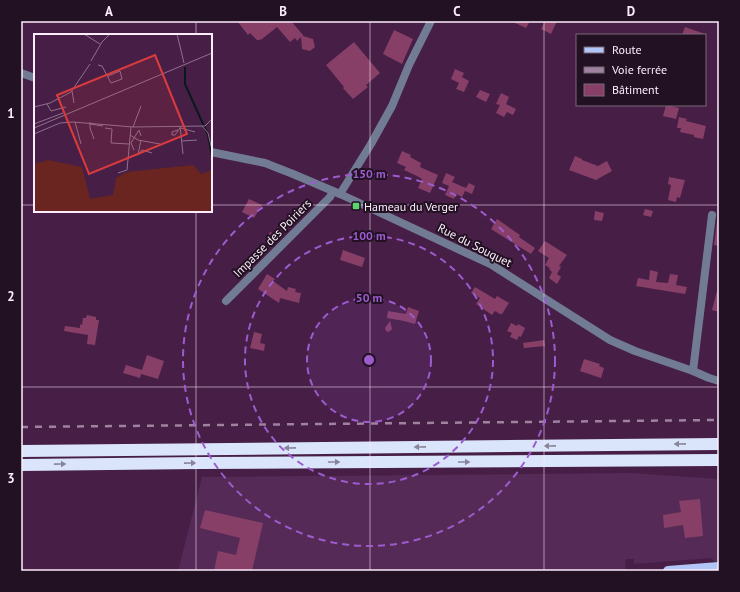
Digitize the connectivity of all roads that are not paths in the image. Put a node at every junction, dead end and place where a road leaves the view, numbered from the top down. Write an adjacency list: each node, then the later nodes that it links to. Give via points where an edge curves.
1 (431, 21): 5 (street, Impasse des Poiriers, via 392,106 371,144)
2 (21, 73): 3 (street)
3 (34, 78)
4 (212, 152): 5 (street, Rue du Souquet, via 265,163)
5 (337, 192): 7 (street, Impasse des Poiriers); 8 (street, Rue du Souquet, via 492,264 610,340)
6 (712, 215): 8 (street)
7 (226, 301)
8 (694, 372): 9 (street, Rue du Souquet)
9 (719, 381)
10 (719, 444): 11 (highway, one-way to 11)
11 (21, 451)
12 (719, 460): 13 (highway, one-way to 12)
13 (21, 465)
14 (719, 567): 15 (main road)
15 (668, 571)

